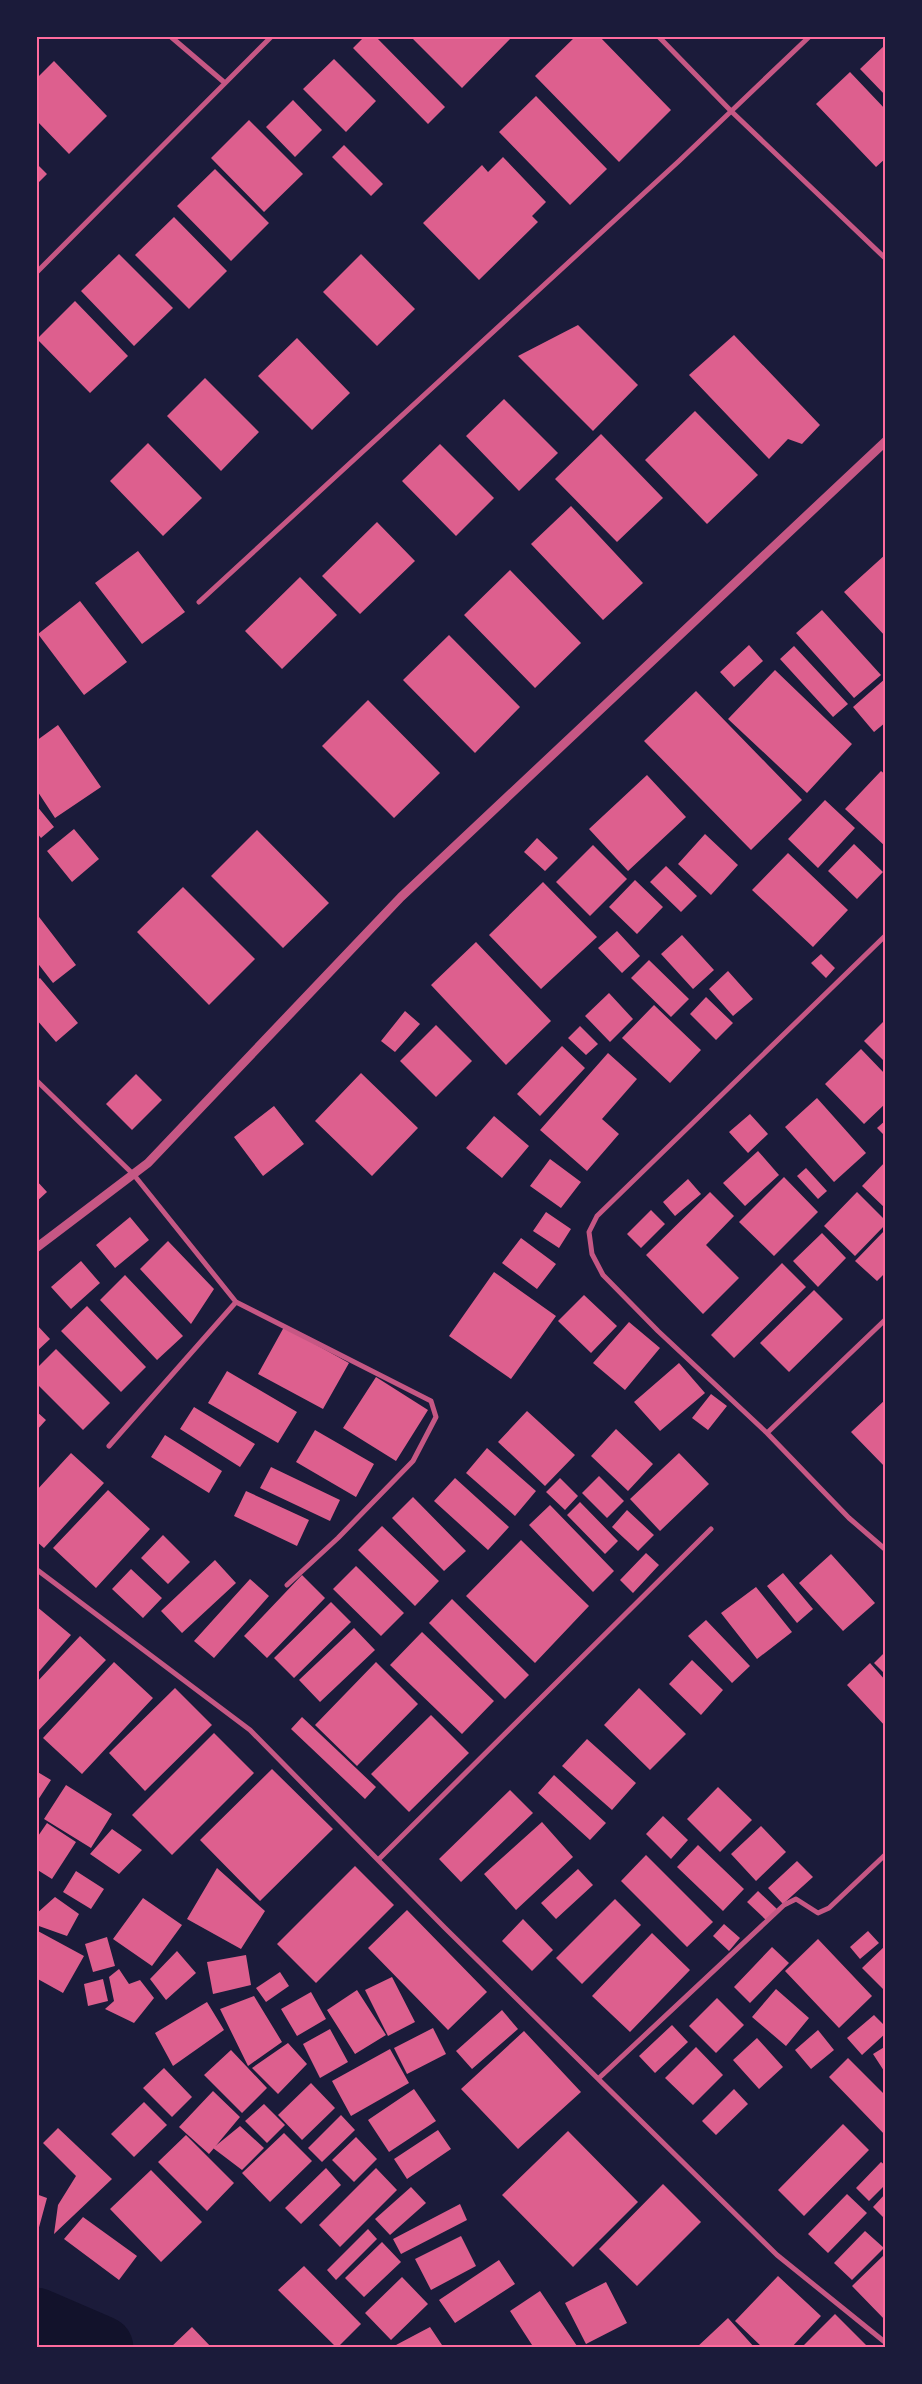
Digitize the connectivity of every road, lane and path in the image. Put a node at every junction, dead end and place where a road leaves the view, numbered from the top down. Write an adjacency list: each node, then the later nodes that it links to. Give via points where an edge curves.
1 (170, 36): 5 (street)
2 (272, 36): 5 (street)
3 (658, 36): 6 (street)
4 (810, 36): 6 (street)
5 (225, 84): 8 (street)
6 (731, 110): 7 (street); 10 (street)
7 (886, 259)
8 (36, 273)
9 (886, 441): 13 (street, via 401,897 192,1118)
10 (199, 602)
11 (886, 935): 17 (street, via 598,1216 590,1232 592,1254 602,1275)
12 (36, 1080): 13 (street)
13 (134, 1174): 14 (street); 15 (street)
14 (36, 1248)
15 (236, 1302): 18 (street); 22 (street, via 431,1401 436,1417 413,1461)
16 (886, 1319): 17 (street)
17 (767, 1433): 20 (street, via 849,1518)
18 (108, 1446)
19 (711, 1529): 24 (street)
20 (886, 1550)
21 (36, 1569): 24 (street, via 250,1730)
22 (287, 1585)
23 (886, 1854): 25 (street, via 829,1908 818,1913 796,1899 784,1905)
24 (378, 1860): 25 (street)
25 (599, 2078): 26 (street, via 777,2255)
26 (886, 2343)

